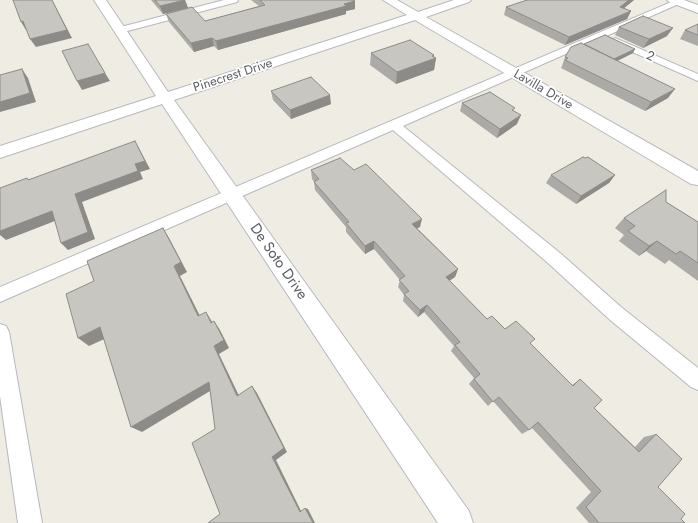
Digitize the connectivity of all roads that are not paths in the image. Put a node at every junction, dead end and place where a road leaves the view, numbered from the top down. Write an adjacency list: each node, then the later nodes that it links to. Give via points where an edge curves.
1 (100, 0): 8 (street, De Soto Drive)
2 (234, 0): 8 (lane)
3 (389, 0): 7 (street, Lavilla Drive)
4 (465, 0): 7 (street, Pinecrest Drive)
5 (676, 1): 6 (street); 9 (lane)
6 (698, 9)
7 (416, 16): 10 (street, Lavilla Drive); 12 (street, Pinecrest Drive)
8 (120, 30): 12 (street, De Soto Drive)
9 (603, 35): 10 (lane); 11 (lane, 2)
10 (514, 73): 13 (lane); 15 (street, Lavilla Drive)
11 (698, 78)
12 (165, 98): 14 (street, Pinecrest Drive); 16 (street, De Soto Drive)
13 (394, 125): 16 (lane); 19 (lane, via 554,258 615,313)
14 (0, 152)
15 (698, 180)
16 (231, 195): 17 (lane); 21 (street, De Soto Drive)
17 (0, 295)
18 (0, 332): 20 (lane)
19 (698, 380)
20 (30, 523)
21 (457, 523)

